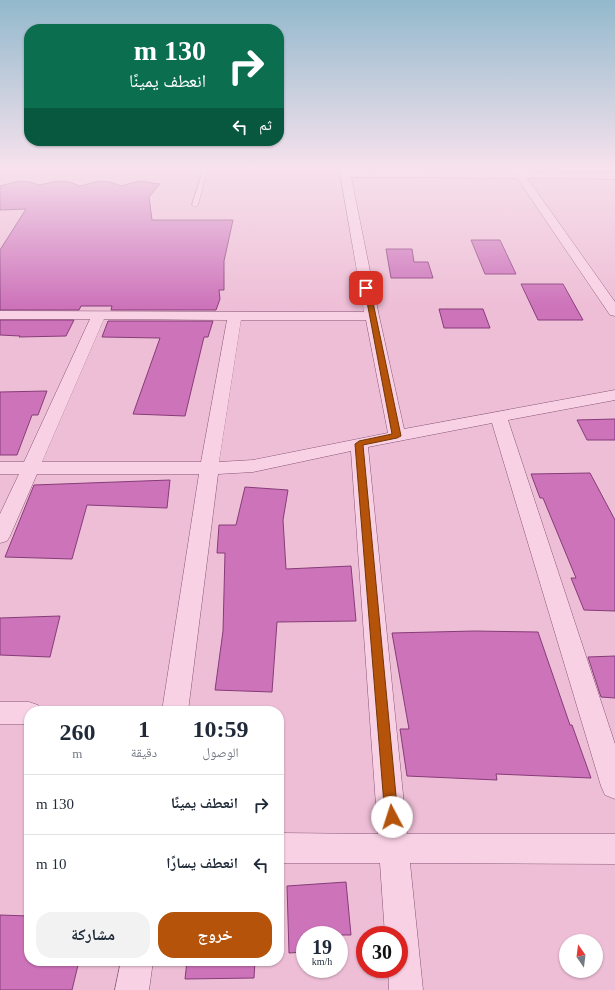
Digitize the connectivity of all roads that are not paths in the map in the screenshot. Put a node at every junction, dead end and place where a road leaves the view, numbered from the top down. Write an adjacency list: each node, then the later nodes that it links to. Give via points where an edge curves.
1 (353, 213): 7 (street)
2 (546, 213): 3 (street)
3 (615, 312)
4 (0, 314): 5 (street)
5 (99, 315): 6 (street); 13 (street)
6 (235, 316): 7 (street); 14 (street)
7 (372, 316): 10 (street)
8 (615, 395): 9 (street)
9 (499, 416): 10 (street); 19 (street)
10 (397, 436): 11 (street)
11 (359, 444): 14 (street, via 253,466); 21 (street)
12 (0, 468): 13 (street)
13 (30, 468): 14 (street); 15 (street)
14 (209, 469): 16 (street)
15 (0, 536)
16 (176, 706)
17 (0, 713): 18 (street)
18 (24, 713)
19 (615, 786)
20 (284, 848): 21 (street)
21 (394, 848): 22 (street); 25 (street)
22 (615, 849)
23 (136, 966): 24 (street)
24 (132, 990)
25 (406, 990)

